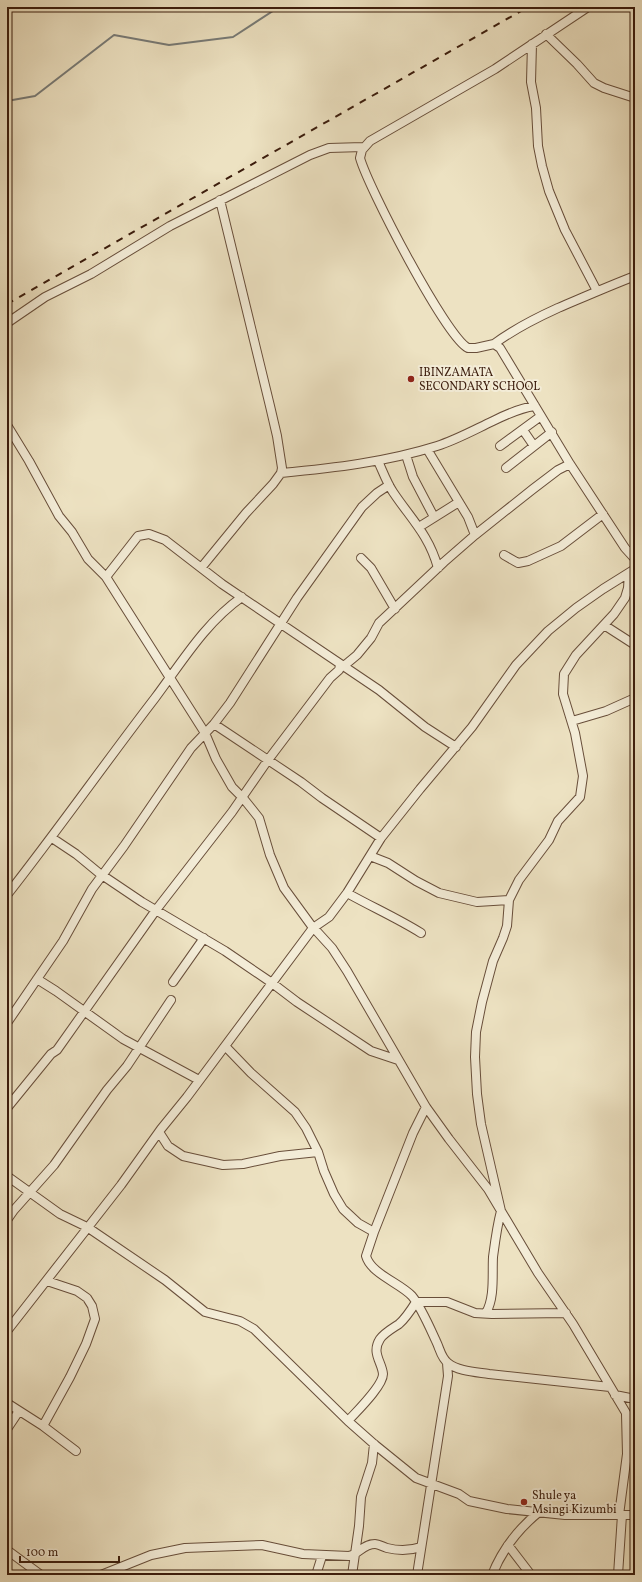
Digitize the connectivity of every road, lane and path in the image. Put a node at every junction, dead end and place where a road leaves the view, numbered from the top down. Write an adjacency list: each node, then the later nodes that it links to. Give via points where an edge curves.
1 (588, 7): 2 (street)
2 (546, 34): 3 (street); 4 (street, via 594,83)
3 (532, 44): 5 (street, via 495,69 376,137); 10 (street, via 531,82 542,166 565,230)
4 (635, 98)
5 (364, 147): 6 (street, via 320,150); 12 (street, via 360,156 364,169 394,232 447,324 468,348)
6 (220, 200): 11 (street, via 170,226 91,274 45,297); 25 (street, via 278,436)
7 (635, 206): 8 (street)
8 (635, 211)
9 (635, 276): 10 (street)
10 (597, 291): 12 (street, via 524,324)
11 (7, 323)
12 (494, 344): 13 (street, via 500,348)
13 (536, 406): 14 (street); 20 (street, via 512,412 458,438)
14 (541, 416): 16 (street); 17 (street)
15 (7, 425): 38 (street, via 59,516 88,559)
16 (523, 430): 18 (street); 19 (street)
17 (552, 432): 19 (street); 23 (street)
18 (500, 446)
19 (534, 446): 24 (street)
20 (427, 449): 21 (street); 27 (street)
21 (406, 455): 22 (street); 29 (street, via 413,477)
22 (378, 462): 25 (street); 26 (street)
23 (570, 464): 28 (street); 31 (street, via 544,480)
24 (506, 468)
25 (281, 473): 35 (street)
26 (389, 486): 30 (street); 41 (street, via 362,507 296,598)
27 (459, 502): 29 (street); 31 (street)
28 (603, 514): 32 (street, via 562,546 528,561 518,563); 34 (street)
29 (434, 517): 30 (street)
30 (419, 527): 36 (street, via 431,548)
31 (475, 535): 36 (street)
32 (504, 555)
33 (360, 558): 40 (street, via 371,568)
34 (635, 559)
35 (201, 568): 38 (street, via 165,540 148,534 138,536); 39 (street)
36 (438, 568): 40 (street)
37 (632, 571): 42 (street, via 625,598); 50 (street, via 603,589 548,631 516,665)
38 (106, 577): 45 (street)
39 (242, 597): 41 (street); 45 (street, via 213,622)
40 (395, 610): 44 (street, via 379,623 357,655 345,665)
41 (281, 623): 44 (street); 48 (street)
42 (604, 625): 43 (street); 47 (street, via 576,655 564,674 563,694)
43 (635, 644)
44 (340, 665): 50 (street, via 379,690); 51 (street, via 339,670 330,678)
45 (170, 678): 49 (street); 53 (street)
46 (635, 698): 47 (street, via 606,711)
47 (572, 721): 59 (street, via 583,776 580,797 558,821 549,840 518,880)
48 (214, 724): 49 (street); 51 (street)
49 (205, 733): 52 (street, via 232,787); 56 (street, via 191,748)
50 (456, 747): 54 (street)
51 (268, 760): 52 (street); 54 (street)
52 (243, 798): 60 (street); 61 (street, via 259,818 270,855 284,888)
53 (52, 838): 56 (street); 58 (street)
54 (381, 838): 55 (street)
55 (370, 856): 57 (street); 59 (street, via 388,863 439,893 477,902)
56 (103, 876): 60 (street); 64 (street, via 92,889 63,941)
57 (347, 893): 61 (street, via 329,917); 62 (street)
58 (7, 895)
59 (509, 900): 80 (street, via 505,932 493,961 482,1002 476,1032 475,1057 481,1124)
60 (156, 910): 63 (street); 68 (street)
61 (314, 928): 66 (street); 72 (street, via 347,971)
62 (421, 933)
63 (204, 938): 65 (street); 66 (street)
64 (37, 979): 68 (street); 69 (street)
65 (173, 982)
66 (272, 983): 70 (street); 72 (street, via 371,1052)
67 (171, 1000): 71 (street)
68 (85, 1012): 71 (street); 75 (street)
69 (7, 1023)
70 (225, 1046): 73 (street); 77 (street, via 295,1112)
71 (138, 1048): 73 (street); 79 (street, via 54,1165)
72 (398, 1060): 74 (street)
73 (198, 1080): 76 (street)
74 (426, 1107): 80 (street); 83 (street, via 413,1133)
75 (7, 1108)
76 (159, 1132): 77 (street, via 168,1146 183,1156 222,1165); 82 (street)
77 (318, 1152): 83 (street, via 331,1188 343,1209 358,1223)
78 (7, 1176): 79 (street)
79 (29, 1192): 81 (street); 82 (street, via 60,1214)
80 (502, 1211): 86 (street, via 493,1257 490,1306); 87 (street, via 538,1273)
81 (7, 1220)
82 (87, 1227): 84 (street); 96 (street, via 165,1280 205,1312 240,1321 254,1329)
83 (374, 1232): 85 (street, via 367,1259 376,1270 404,1289)
84 (47, 1281): 88 (street); 97 (street, via 77,1291 87,1298 95,1319 70,1377)
85 (416, 1302): 86 (street, via 447,1302 466,1310); 89 (street); 96 (street, via 406,1318 380,1339 377,1357 383,1374 382,1379 366,1402)
86 (486, 1313): 87 (street)
87 (566, 1313): 90 (street)
88 (7, 1332)
89 (447, 1363): 90 (street, via 457,1368 489,1374); 102 (street, via 448,1376)
90 (610, 1387): 91 (street)
91 (614, 1395): 92 (street); 95 (street)
92 (635, 1399)
93 (7, 1403): 94 (street)
94 (19, 1411): 97 (street); 99 (street)
95 (626, 1413): 98 (street); 104 (street, via 627,1454)
96 (348, 1421): 100 (street)
97 (43, 1426): 101 (street)
98 (635, 1428)
99 (7, 1429)
100 (374, 1444): 102 (street, via 416,1478); 109 (street, via 372,1462 361,1497)
101 (76, 1451)
102 (432, 1483): 103 (street, via 469,1501 507,1509); 107 (street)
103 (539, 1512): 104 (street, via 565,1515); 106 (street, via 517,1531)
104 (620, 1515): 105 (street); 118 (street)
105 (635, 1515)
106 (508, 1545): 116 (street); 117 (street)
107 (421, 1547): 109 (street, via 398,1551 376,1544 365,1546); 115 (street)
108 (7, 1550): 111 (street)
109 (355, 1555): 110 (street); 114 (street)
110 (322, 1556): 112 (street, via 262,1545 185,1548 151,1555); 113 (street)
111 (41, 1575)
112 (101, 1575)
113 (316, 1575)
114 (352, 1575)
115 (417, 1575)
116 (492, 1575)
117 (531, 1575)
118 (618, 1575)

